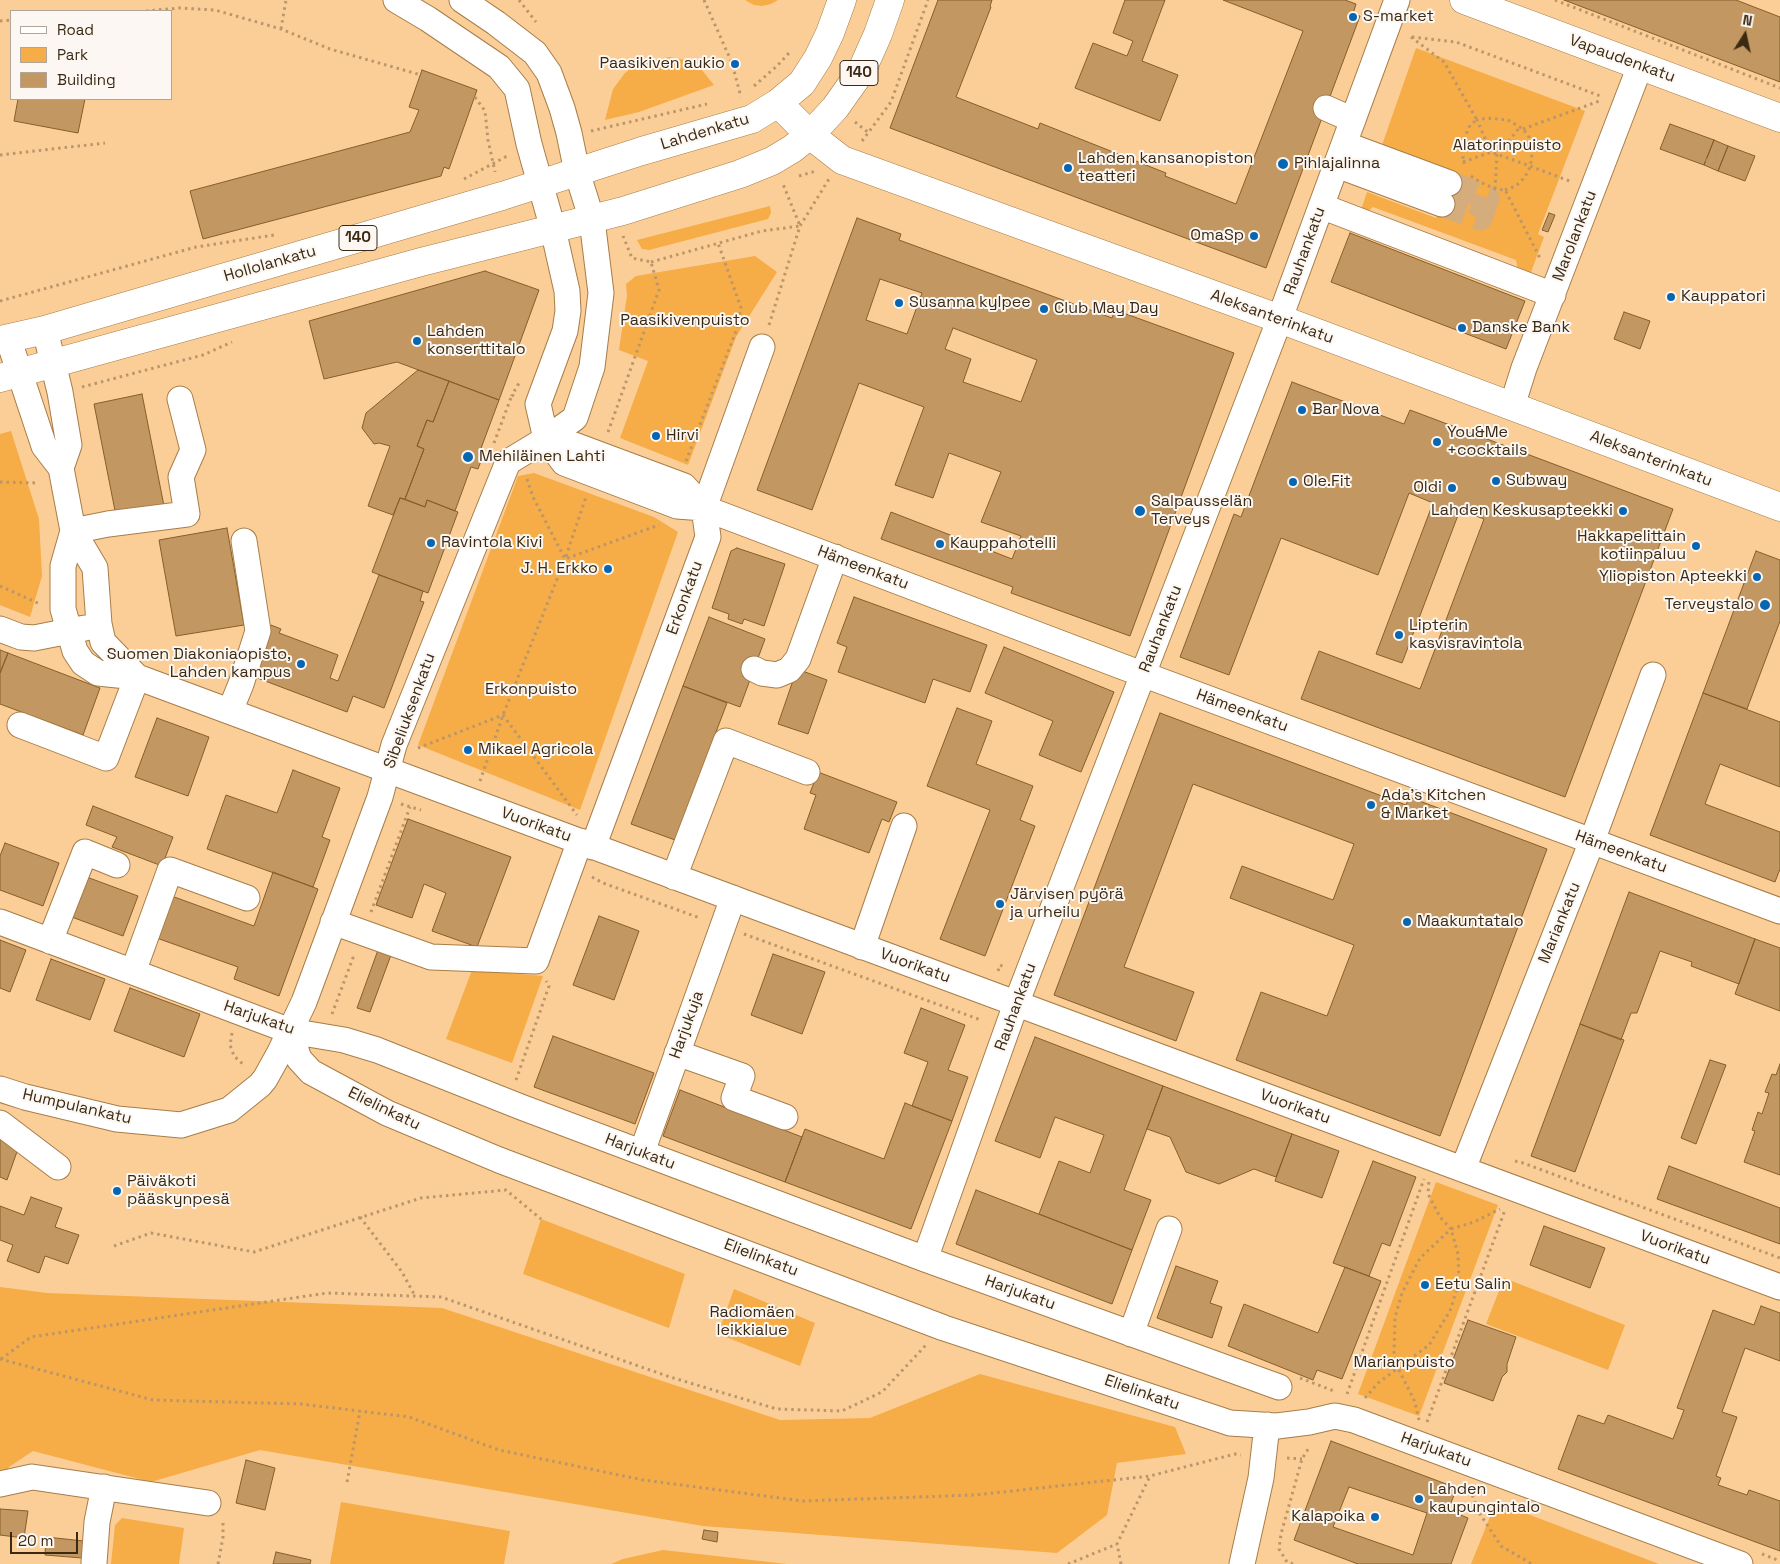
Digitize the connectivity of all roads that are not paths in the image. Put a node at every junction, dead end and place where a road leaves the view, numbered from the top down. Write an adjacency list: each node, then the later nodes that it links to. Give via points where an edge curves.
1 (396, 0): 16 (street, via 499,67 517,89)
2 (462, 0): 14 (street, via 530,48 549,73 562,108)
3 (842, 0): 8 (main road, Lahdenkatu / 140, via 818,58 802,83)
4 (890, 0): 12 (main road, 140, via 862,70)
5 (1397, 0): 11 (street, Rauhankatu)
6 (1464, 0): 7 (main road, Vapaudenkatu)
7 (1640, 66): 10 (main road, Vapaudenkatu); 20 (street, Marolankatu)
8 (778, 103): 12 (main road, Aleksanterinkatu); 14 (main road, Lahdenkatu / 140, via 752,119)
9 (1326, 108): 11 (street)
10 (1780, 118)
11 (1353, 120): 13 (street, Rauhankatu)
12 (810, 136): 18 (main road, 140, via 772,161 701,187 622,222); 21 (main road, Aleksanterinkatu, via 838,166)
13 (1340, 154): 15 (street); 17 (street, Rauhankatu)
14 (577, 172): 16 (main road, Lahdenkatu / 140); 18 (street)
15 (1457, 183)
16 (540, 184): 19 (street); 22 (main road, Hollolankatu / 140)
17 (1321, 206): 20 (street); 21 (street, Rauhankatu)
18 (592, 220): 19 (main road, 140); 29 (street, via 601,293 592,368 575,418)
19 (553, 229): 25 (main road, 140, via 421,262); 29 (street, via 567,291 568,311 565,331 538,404)
20 (1553, 295): 28 (street, Marolankatu)
21 (1280, 319): 28 (main road, Aleksanterinkatu); 40 (street, Rauhankatu)
22 (45, 330): 23 (main road, Hollolankatu / 140); 25 (street)
23 (4, 339): 26 (street)
24 (762, 347): 32 (street, Erkonkatu)
25 (53, 364): 26 (main road, 140); 30 (street, via 69,445)
26 (10, 375): 30 (street, via 44,446)
27 (180, 399): 33 (street, via 193,450 181,477 188,514)
28 (1512, 406): 31 (main road, Aleksanterinkatu)
29 (546, 439): 32 (street, Hämeenkatu, via 574,445 598,466 684,486); 45 (street, Sibeliuksenkatu, via 508,462 394,745)
30 (61, 468): 33 (street)
31 (1780, 507)
32 (704, 508): 35 (street, Hämeenkatu); 49 (street, Erkonkatu, via 708,537)
33 (73, 531): 36 (street, via 95,568); 38 (street, Vuorikatu, via 63,566 63,609)
34 (244, 541): 43 (street, via 258,631)
35 (835, 557): 39 (street, via 798,658 789,670 777,674); 40 (street, Hämeenkatu)
36 (99, 624): 38 (street); 42 (street, via 103,642)
37 (0, 629): 38 (street, via 34,638)
38 (69, 632): 42 (street, Vuorikatu, via 75,651 85,666 98,673)
39 (754, 669)
40 (1143, 674): 48 (street, Hämeenkatu); 60 (street, Rauhankatu)
41 (1653, 675): 48 (street, Mariankatu)
42 (137, 677): 43 (street, Vuorikatu); 44 (street, via 106,758)
43 (230, 711): 45 (street, Vuorikatu)
44 (20, 725)
45 (388, 770): 49 (street, Vuorikatu); 56 (street, Sibeliuksenkatu)
46 (807, 772): 51 (street, via 726,741)
47 (904, 826): 58 (street)
48 (1592, 841): 54 (street, Hämeenkatu); 68 (street, Mariankatu)
49 (587, 844): 51 (street, Vuorikatu); 56 (street, Erkonkatu, via 571,866 536,961 431,956)
50 (117, 865): 57 (street, via 85,852)
51 (674, 876): 53 (street, Vuorikatu)
52 (247, 898): 59 (street, via 170,870)
53 (733, 898): 58 (street, Vuorikatu); 62 (street, Harjukuja)
54 (1780, 911)
55 (0, 922): 57 (street, Harjukatu)
56 (333, 922): 61 (street, Sibeliuksenkatu)
57 (50, 941): 59 (street, Harjukatu)
58 (862, 947): 60 (street, Vuorikatu)
59 (133, 972): 61 (street, Harjukatu)
60 (1016, 1004): 68 (street, Vuorikatu); 70 (street, Rauhankatu)
61 (290, 1031): 63 (street, Humpulankatu, via 260,1086 229,1110 181,1125 117,1119); 66 (street, Harjukatu, via 344,1040 377,1050); 74 (street, Elielinkatu, via 298,1059 310,1072 387,1113 499,1160 944,1328 1230,1422)
62 (677, 1053): 64 (street, via 742,1076 734,1098); 66 (street, Harjukuja)
63 (0, 1088)
64 (786, 1117)
65 (0, 1123): 67 (street)
66 (642, 1152): 70 (street, Harjukatu)
67 (58, 1167)
68 (1463, 1169): 71 (street, Vuorikatu)
69 (1169, 1229): 72 (street)
70 (926, 1259): 72 (street, Harjukatu)
71 (1780, 1287)
72 (1131, 1334): 73 (street, Harjukatu)
73 (1289, 1383)
74 (1267, 1425): 79 (street, via 1261,1478); 80 (street, Harjukatu, via 1310,1422 1334,1416 1354,1420)
75 (0, 1484): 76 (street, via 32,1477)
76 (104, 1487): 77 (street); 78 (street)
77 (208, 1503)
78 (94, 1564)
79 (1242, 1564)
80 (1740, 1564)

